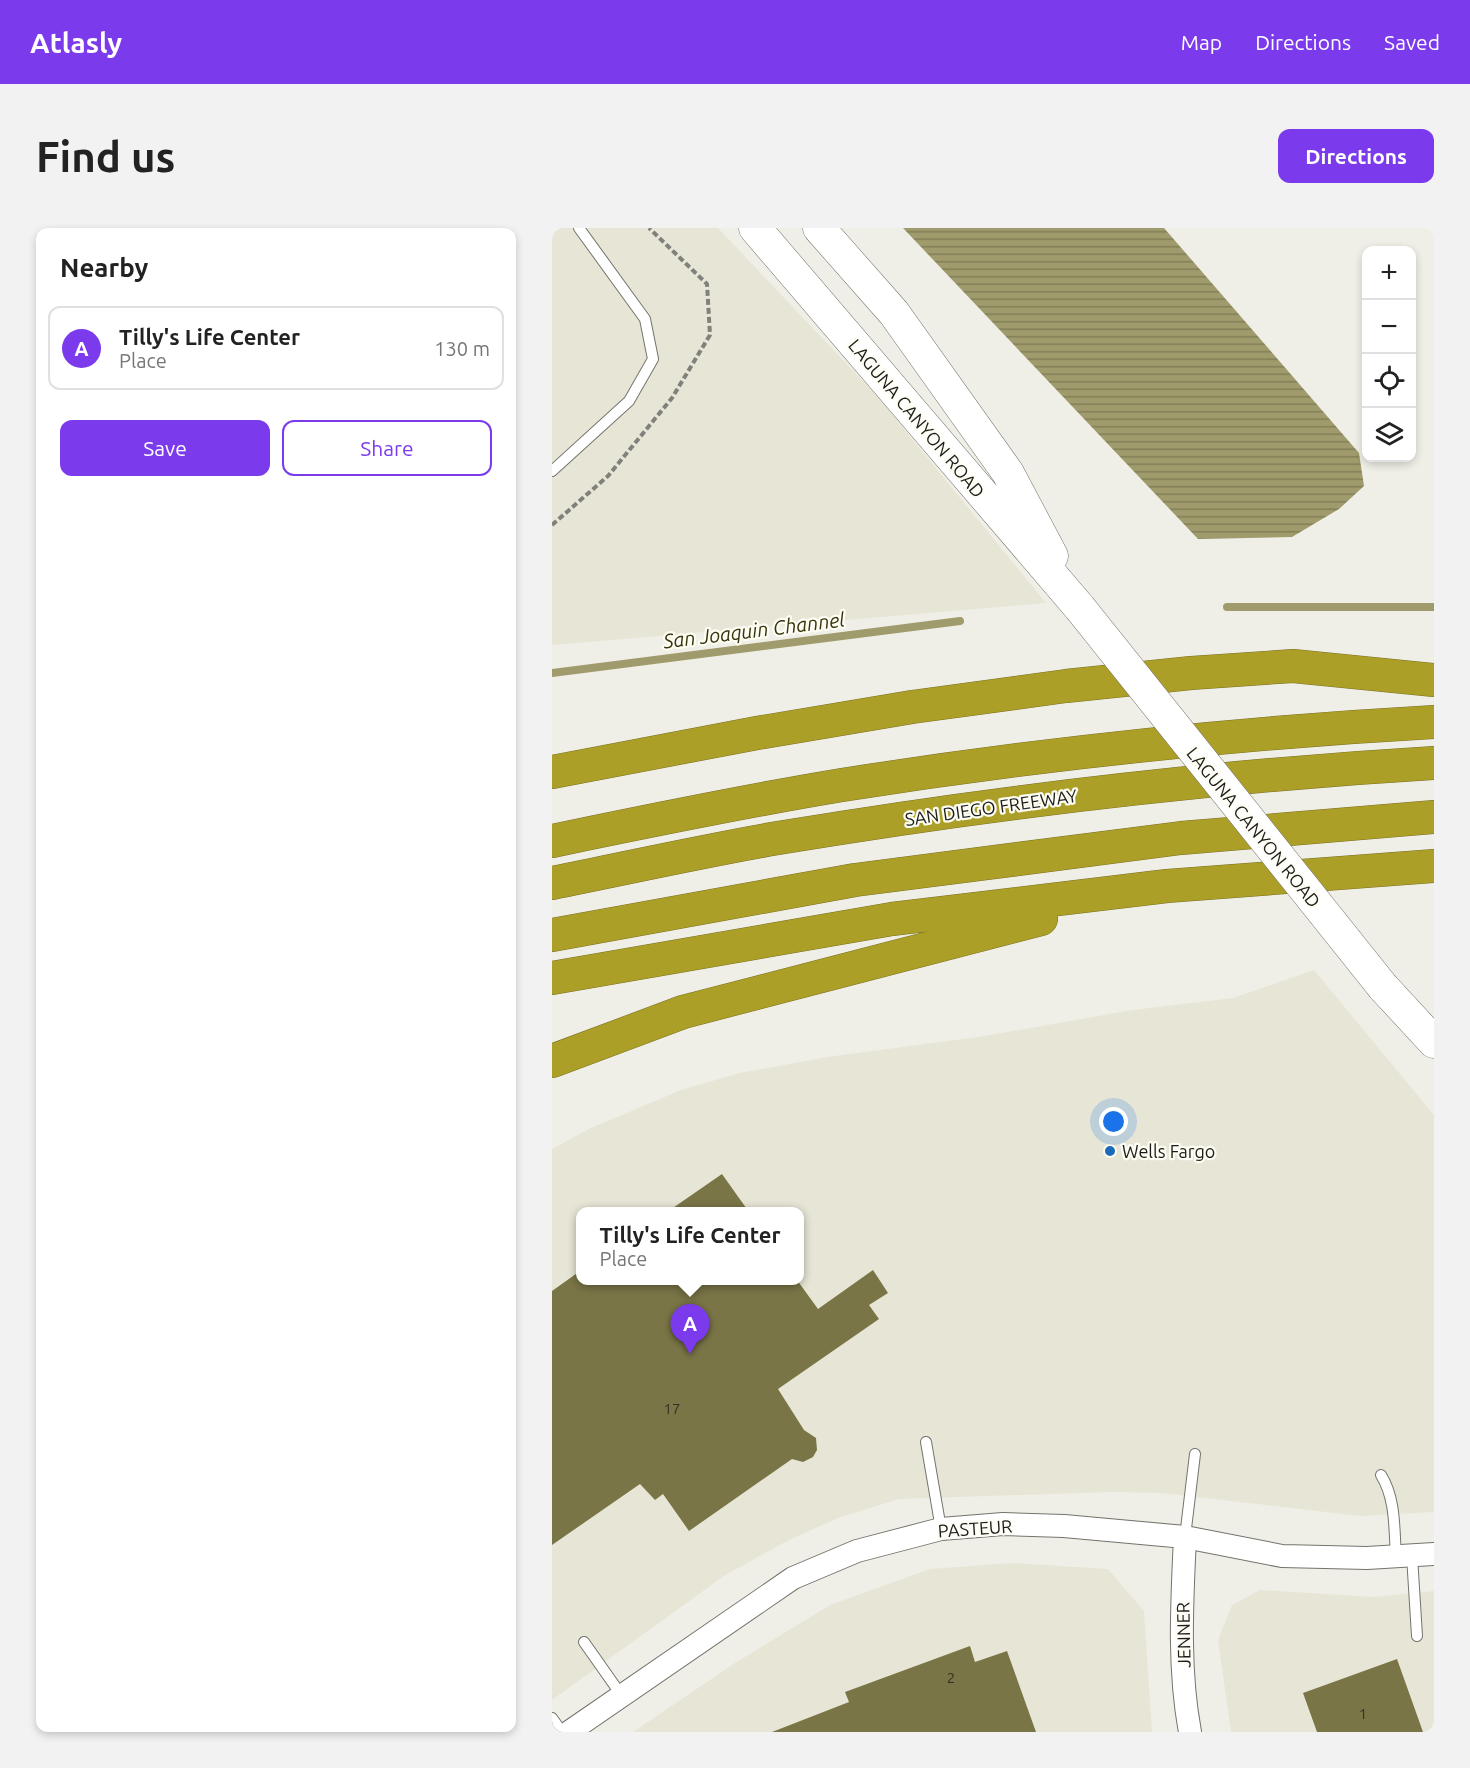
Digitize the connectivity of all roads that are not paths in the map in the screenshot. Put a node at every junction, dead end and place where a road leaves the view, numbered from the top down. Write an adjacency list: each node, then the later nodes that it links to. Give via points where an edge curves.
1 (579, 228): 4 (lane, via 645,319 654,359 629,401)
2 (755, 228): 5 (main road, LAGUNA CANYON ROAD)
3 (819, 228): 5 (main road, LAGUNA CANYON ROAD, via 894,313 1008,473)
4 (552, 471)
5 (1080, 608): 19 (main road, LAGUNA CANYON ROAD, bridge, via 1383,987)
6 (1434, 680): 8 (highway, via 1293,666 1203,672 1066,686)
7 (1434, 722): 13 (highway, via 1073,752 841,786)
8 (757, 733): 9 (highway); 11 (highway)
9 (552, 751)
10 (1434, 763): 15 (highway, SAN DIEGO FREEWAY, via 1116,790 931,814)
11 (552, 772)
12 (1434, 817): 17 (highway, via 1181,838 855,880)
13 (552, 841)
14 (1434, 866): 16 (highway)
15 (552, 883)
16 (1167, 886): 18 (highway, via 892,920); 20 (highway, via 683,1012)
17 (552, 935)
18 (552, 978)
19 (1434, 1042)
20 (552, 1060)
21 (926, 1442): 24 (lane)
22 (1195, 1454): 25 (lane)
23 (1381, 1475): 26 (lane, via 1389,1486)
24 (941, 1528): 25 (street, PASTEUR, via 1003,1524); 29 (street, PASTEUR, via 857,1551 793,1578)
25 (1185, 1537): 26 (street, PASTEUR, via 1282,1556); 33 (street, JENNER, via 1181,1618)
26 (1414, 1556): 27 (lane)
27 (1417, 1636)
28 (584, 1642): 29 (lane)
29 (622, 1696): 32 (street, PASTEUR)
30 (552, 1718): 31 (lane)
31 (562, 1732)
32 (569, 1732)
33 (1190, 1732)

